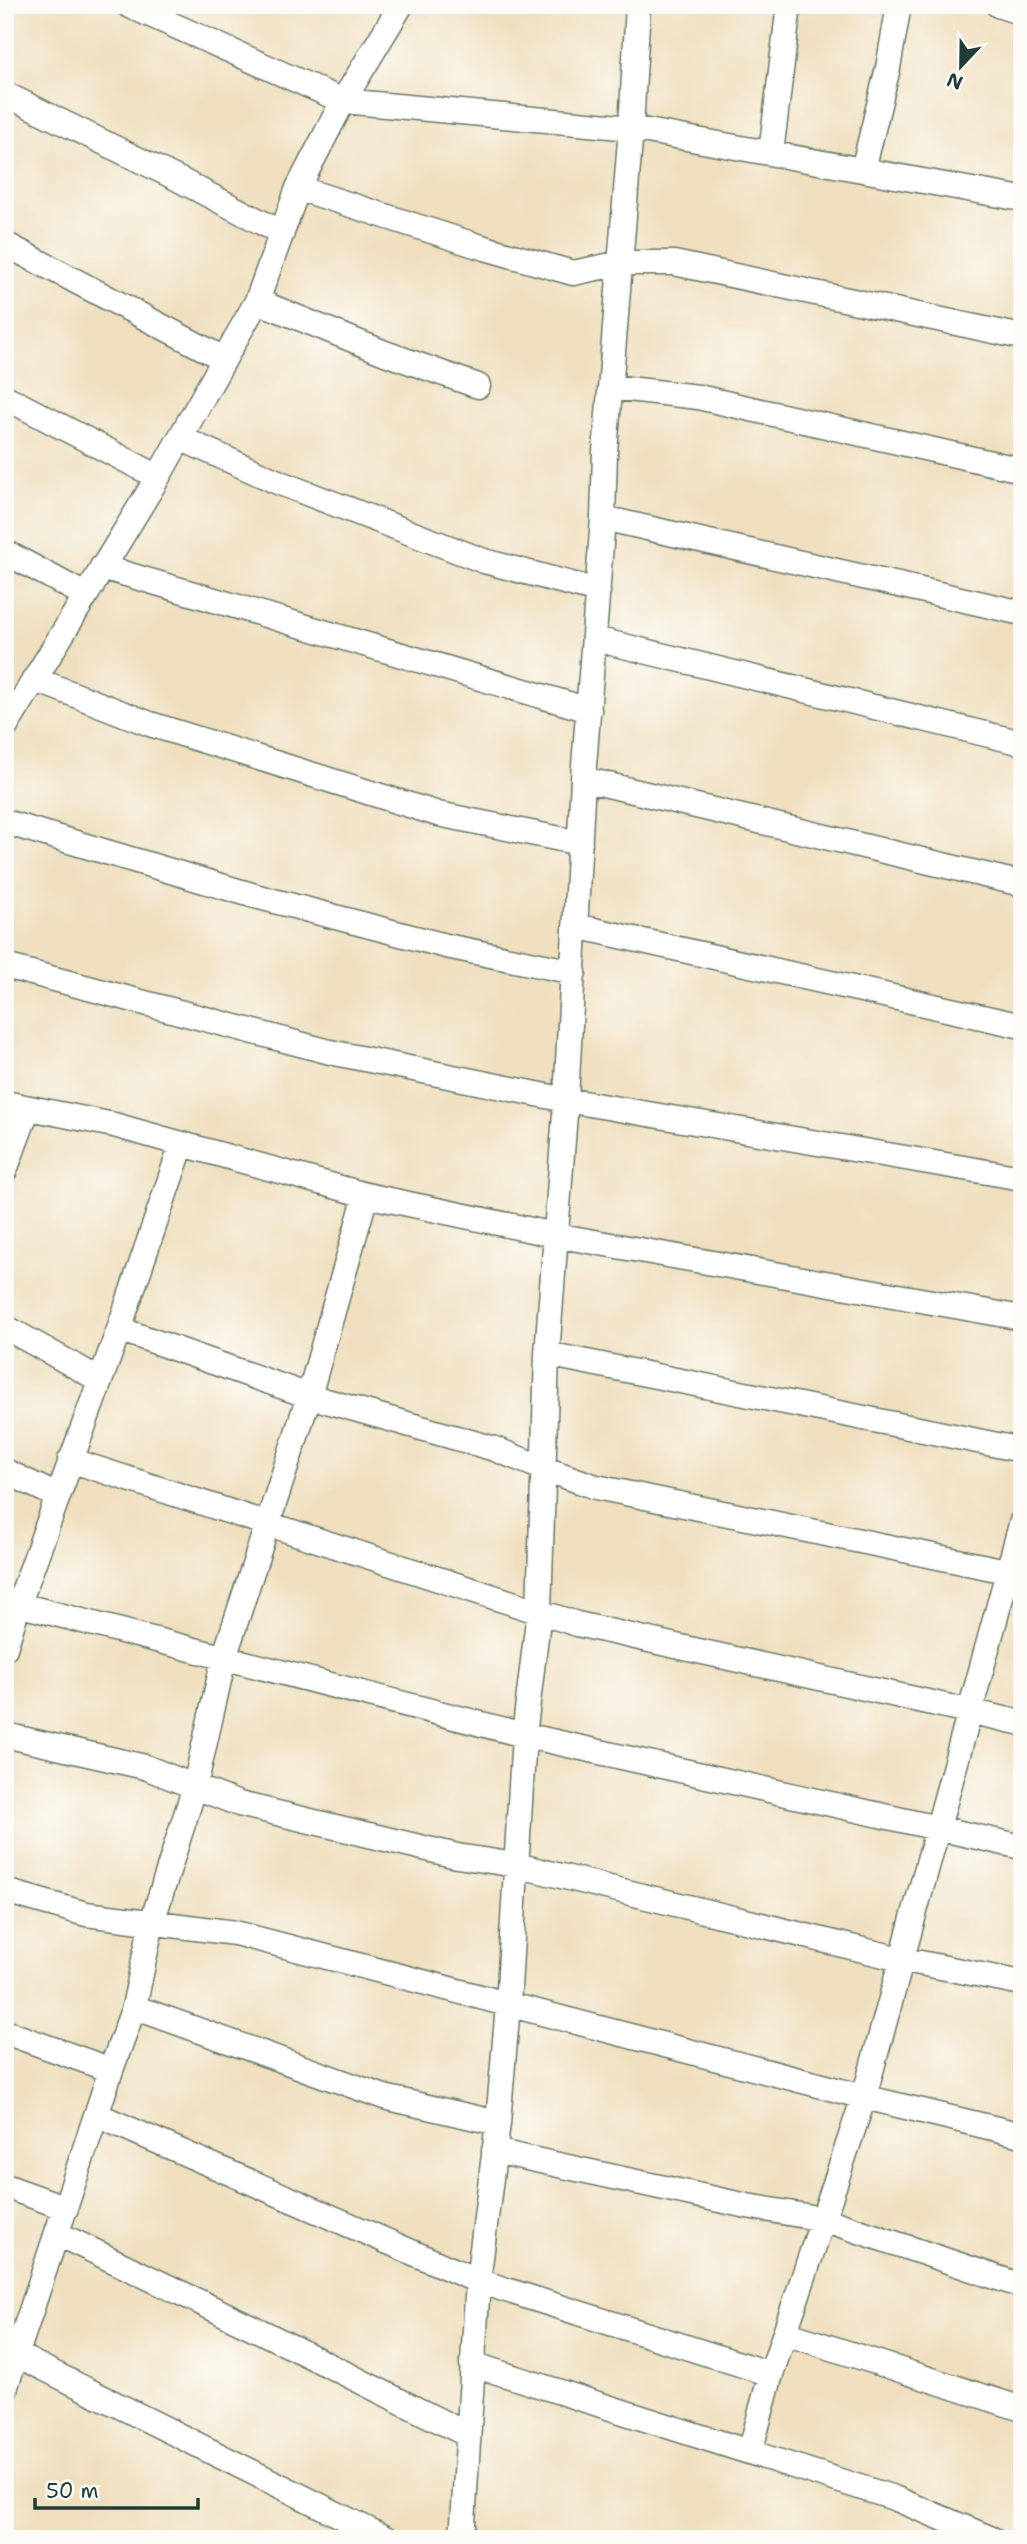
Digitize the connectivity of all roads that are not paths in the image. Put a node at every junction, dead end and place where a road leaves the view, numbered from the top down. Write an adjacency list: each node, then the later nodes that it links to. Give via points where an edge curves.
1 (128, 5): 9 (street)
2 (401, 5): 9 (street)
3 (789, 5): 11 (street)
4 (899, 5): 12 (street)
5 (998, 5): 7 (street)
6 (633, 6): 10 (street)
7 (1022, 13)
8 (5, 94): 15 (street)
9 (343, 100): 10 (street); 13 (street)
10 (632, 128): 11 (street); 17 (street)
11 (771, 153): 12 (street)
12 (863, 170): 14 (street)
13 (298, 188): 15 (street); 17 (street, via 573,273)
14 (1022, 199)
15 (282, 233): 18 (street)
16 (5, 244): 20 (street)
17 (621, 264): 19 (street, via 674,263); 22 (street)
18 (257, 301): 20 (street); 21 (street)
19 (1022, 337)
20 (224, 359): 24 (street)
21 (478, 386)
22 (611, 387): 25 (street, via 698,397); 27 (street)
23 (5, 397): 26 (street)
24 (180, 438): 26 (street); 30 (street, via 280,483 484,561)
25 (1022, 470)
26 (158, 477): 29 (street)
27 (603, 517): 30 (street); 32 (street)
28 (5, 552): 31 (street)
29 (102, 567): 31 (street); 35 (street)
30 (598, 591): 33 (street)
31 (85, 595): 34 (street)
32 (1022, 613)
33 (594, 639): 35 (street); 37 (street)
34 (34, 679): 36 (street); 40 (street, via 150,724 438,814)
35 (589, 710): 38 (street)
36 (9, 713)
37 (1022, 743)
38 (583, 779): 40 (street); 41 (street)
39 (5, 822): 44 (street, via 420,940)
40 (580, 843): 42 (street)
41 (1022, 884)
42 (576, 926): 44 (street); 45 (street)
43 (5, 966): 46 (street, via 330,1052)
44 (574, 972): 46 (street)
45 (1022, 1026)
46 (566, 1100): 50 (street); 52 (street)
47 (16, 1105): 48 (street); 49 (street)
48 (182, 1144): 51 (street); 55 (street)
49 (5, 1170)
50 (1022, 1178)
51 (366, 1195): 52 (street); 58 (street)
52 (555, 1235): 53 (street); 56 (street)
53 (1022, 1318)
54 (5, 1327): 57 (street)
55 (119, 1329): 57 (street); 58 (street)
56 (547, 1354): 59 (street); 61 (street)
57 (100, 1380): 60 (street)
58 (309, 1396): 61 (street, via 495,1448); 65 (street)
59 (1022, 1450)
60 (70, 1460): 63 (street); 65 (street)
61 (545, 1469): 66 (street, via 597,1487); 68 (street)
62 (5, 1471): 63 (street)
63 (57, 1496): 67 (street)
64 (1022, 1521): 66 (street)
65 (267, 1524): 68 (street); 70 (street)
66 (1015, 1573): 71 (street)
67 (12, 1603): 69 (street); 70 (street)
68 (539, 1612): 71 (street); 74 (street)
69 (5, 1648)
70 (224, 1658): 74 (street); 75 (street)
71 (968, 1712): 72 (street); 76 (street)
72 (1022, 1723)
73 (5, 1735): 75 (street, via 145,1767)
74 (524, 1735): 76 (street); 78 (street)
75 (195, 1786): 78 (street, via 239,1804 457,1856); 80 (street)
76 (938, 1827): 77 (street); 81 (street)
77 (1022, 1847)
78 (516, 1865): 81 (street); 83 (street)
79 (5, 1891): 80 (street, via 86,1914)
80 (152, 1922): 83 (street, via 235,1933); 84 (street)
81 (900, 1959): 82 (street); 87 (street)
82 (1022, 1983)
83 (508, 2005): 87 (street); 89 (street)
84 (134, 2007): 86 (street); 89 (street, via 384,2096)
85 (5, 2032): 86 (street)
86 (111, 2070): 88 (street)
87 (864, 2097): 90 (street); 94 (street)
88 (97, 2115): 93 (street); 96 (street)
89 (498, 2123): 91 (street)
90 (1022, 2135)
91 (494, 2151): 94 (street); 96 (street)
92 (5, 2186): 93 (street)
93 (66, 2208): 95 (street)
94 (823, 2219): 97 (street); 98 (street)
95 (58, 2234): 99 (street); 104 (street)
96 (478, 2281): 100 (street); 101 (street)
97 (1022, 2286)
98 (785, 2333): 101 (street); 103 (street)
99 (11, 2352): 102 (street); 106 (street)
100 (472, 2364): 104 (street); 105 (street)
101 (771, 2374): 105 (street)
102 (5, 2389)
103 (1022, 2409)
104 (468, 2435): 107 (street)
105 (750, 2452): 108 (street, via 894,2498)
106 (387, 2539)
107 (462, 2539)
108 (992, 2539)

